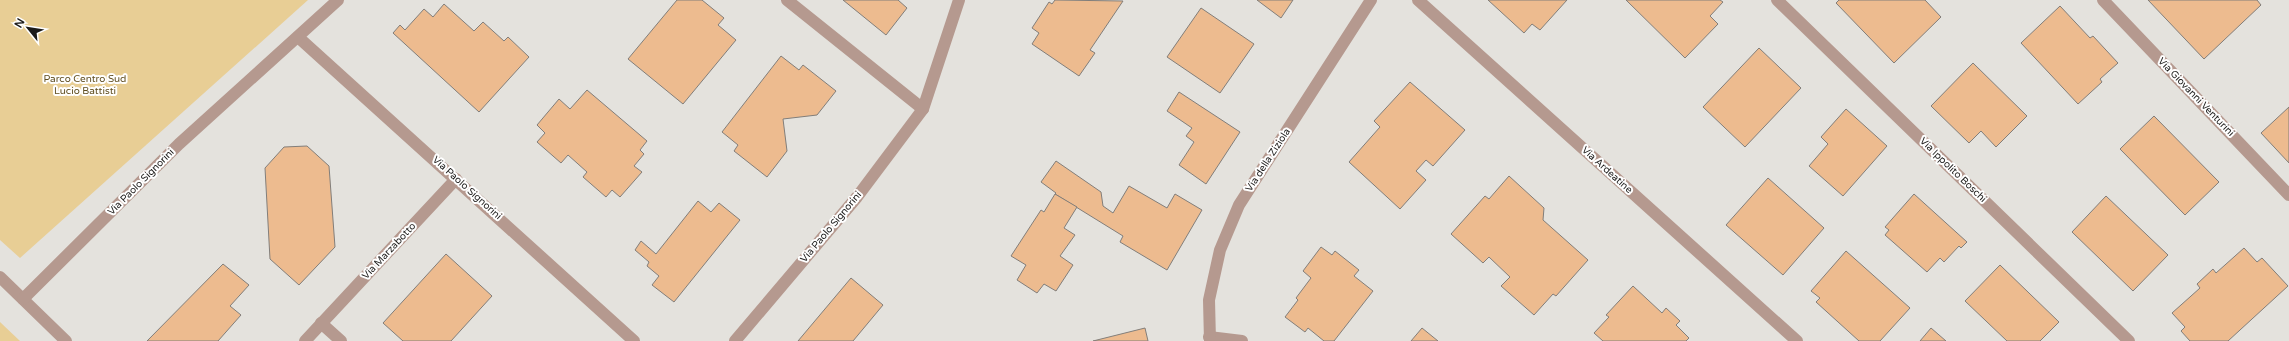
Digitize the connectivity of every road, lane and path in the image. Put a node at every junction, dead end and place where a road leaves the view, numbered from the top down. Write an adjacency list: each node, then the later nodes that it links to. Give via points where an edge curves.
1 (338, 0): 8 (street, Via Paolo Signorini)
2 (786, 0): 9 (street)
3 (959, 0): 9 (street, Via Paolo Signorini)
4 (1371, 0): 15 (street, Via della Ziziola, via 1239,205 1218,258 1209,300)
5 (1418, 0): 22 (street, Via Ardeatine)
6 (1777, 0): 23 (street, Via Ippolito Boschi)
7 (2103, 0): 11 (street, Via Giovanni Venturini)
8 (298, 37): 10 (street, Via Paolo Signorini); 13 (street, Via Paolo Signorini, via 179,144)
9 (923, 109): 20 (street, Via Paolo Signorini, via 857,196)
10 (456, 179): 14 (street, Via Marzabotto); 19 (street, Via Paolo Signorini)
11 (2289, 195)
12 (0, 277): 13 (street)
13 (23, 299): 16 (street)
14 (321, 323): 17 (street, Via Marzabotto); 18 (street)
15 (1209, 339): 21 (street, Via della Ziziola)
16 (66, 341)
17 (305, 341)
18 (341, 341)
19 (634, 341)
20 (735, 341)
21 (1242, 341)
22 (1796, 341)
23 (2129, 341)

